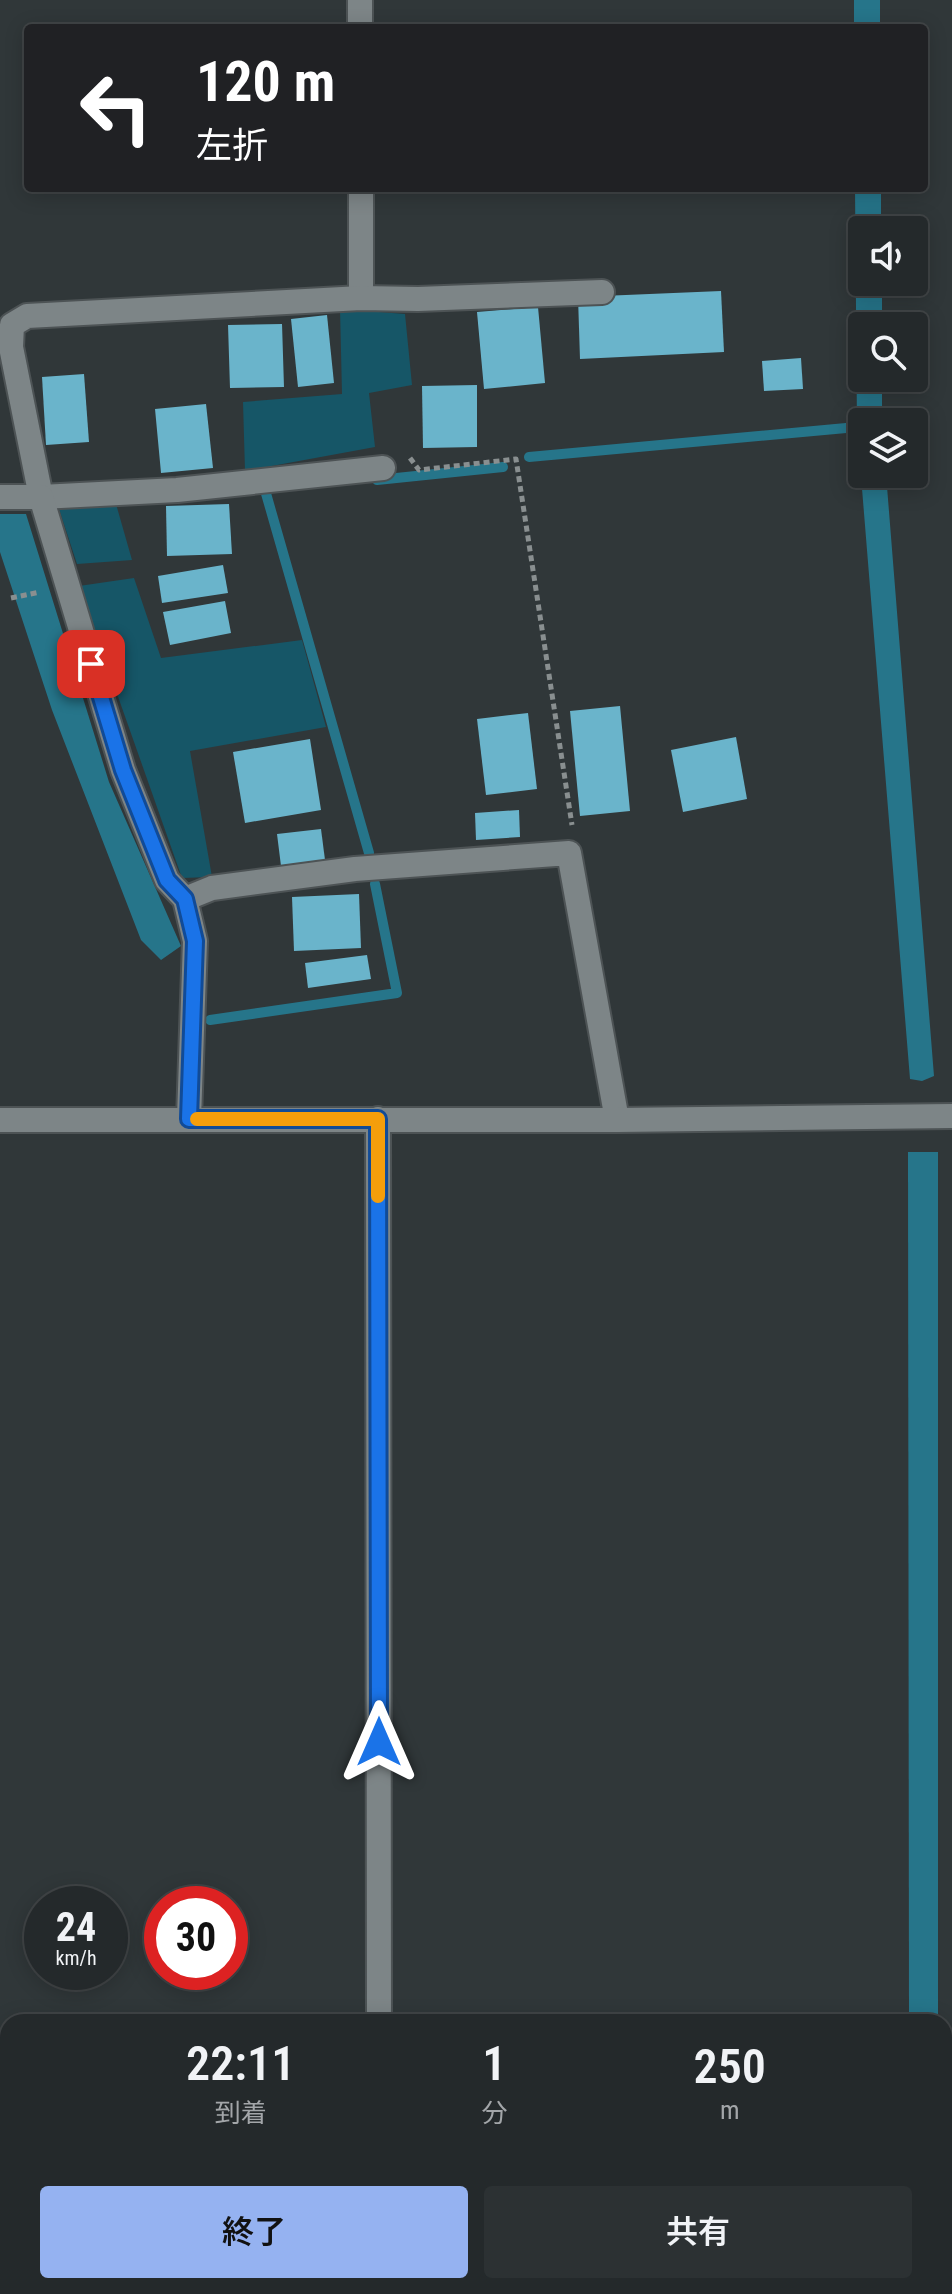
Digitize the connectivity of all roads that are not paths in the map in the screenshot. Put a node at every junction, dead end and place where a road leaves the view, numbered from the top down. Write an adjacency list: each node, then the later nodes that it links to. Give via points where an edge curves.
1 (360, 0): 2 (street)
2 (360, 24)
3 (361, 192): 5 (street)
4 (602, 292): 5 (street)
5 (361, 298): 8 (street, via 20,320 12,325 11,347)
6 (383, 468): 8 (street, via 177,490)
7 (0, 497): 8 (street)
8 (41, 497): 9 (street, via 123,770 167,880)
9 (185, 899): 11 (street, via 195,941); 14 (street, via 212,888 355,869 569,853)
10 (952, 1116): 14 (street)
11 (189, 1119): 12 (street); 13 (street)
12 (378, 1119): 14 (street); 15 (street)
13 (0, 1120)
14 (617, 1120)
15 (379, 2014)

